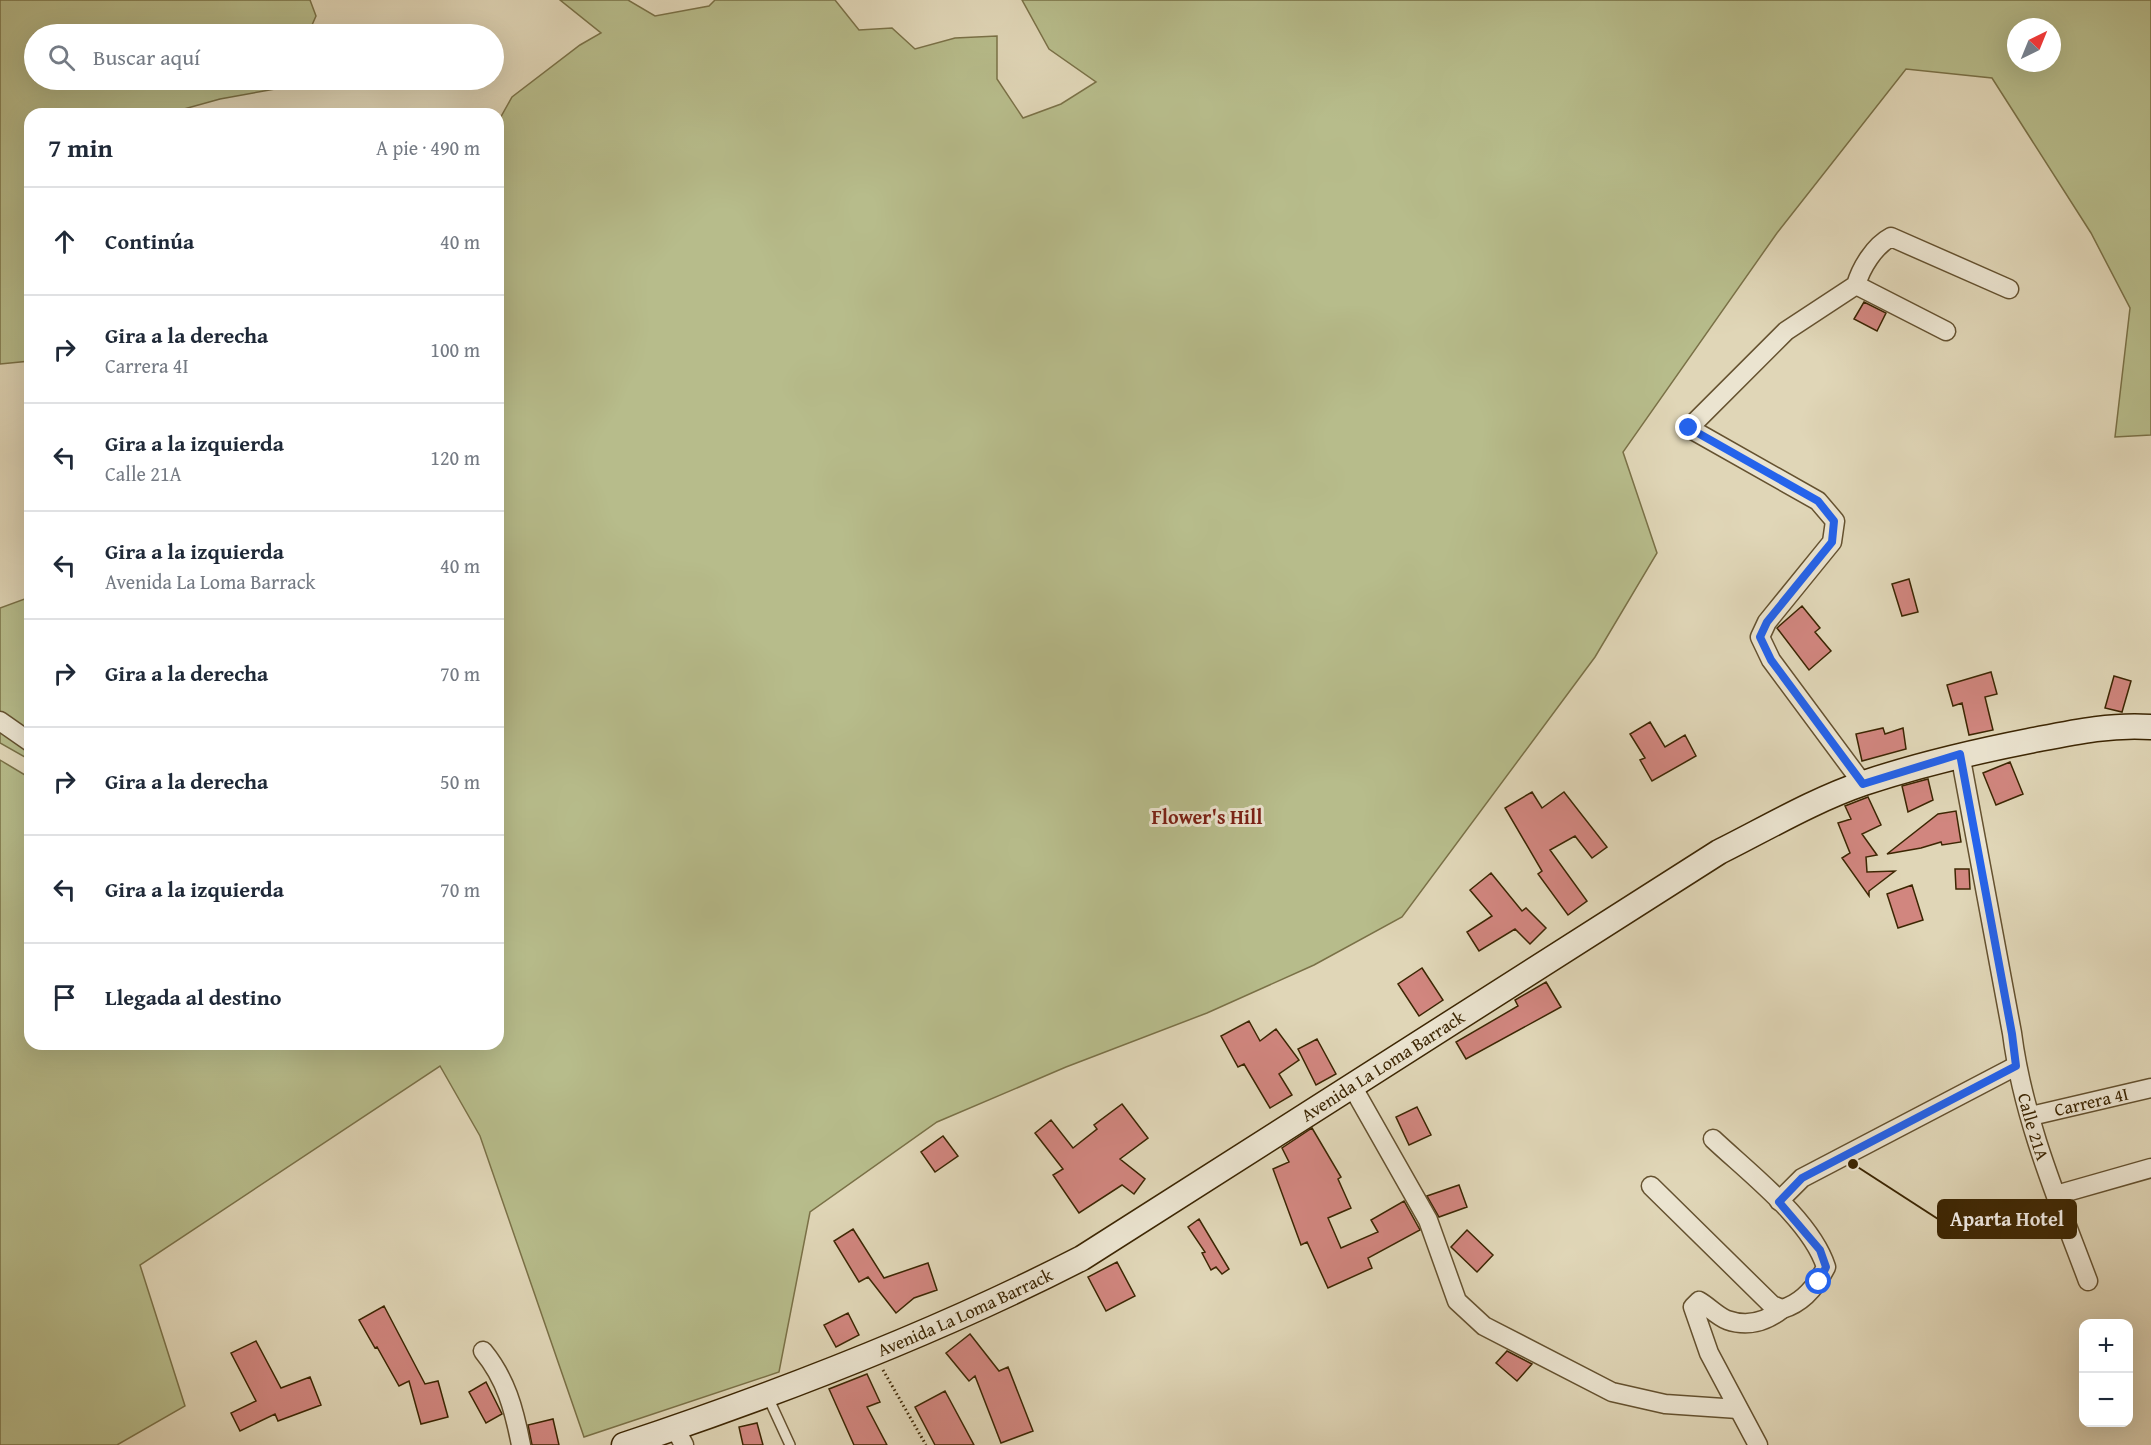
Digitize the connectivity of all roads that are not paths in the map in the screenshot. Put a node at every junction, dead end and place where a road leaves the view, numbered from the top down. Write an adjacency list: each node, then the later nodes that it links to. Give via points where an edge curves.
1 (1857, 285): 2 (street, via 1860,272 1890,237); 3 (street); 8 (street, via 1786,331 1689,428 1818,501 1834,521 1832,542 1767,622 1760,637 1771,660)
2 (2009, 289)
3 (1946, 331)
4 (0, 721): 6 (street)
5 (2151, 726): 7 (main road, Avenida La Loma Barrack, via 2091,728)
6 (24, 738)
7 (1960, 754): 8 (main road, Avenida La Loma Barrack); 9 (street, Calle 21A)
8 (1863, 784): 10 (main road, Avenida La Loma Barrack, via 1719,852)
9 (2016, 1066): 12 (street, Calle 21A); 17 (street, via 1802,1178)
10 (1352, 1086): 21 (main road, Avenida La Loma Barrack, via 1082,1258 1015,1292); 22 (street, via 1428,1220 1457,1301 1484,1326 1612,1392 1665,1404)
11 (2151, 1088): 12 (street, Carrera 4I)
12 (2031, 1116): 16 (street, Calle 21A)
13 (1713, 1139): 17 (street)
14 (2151, 1168): 16 (street)
15 (1651, 1186): 19 (street, via 1772,1305)
16 (2056, 1195): 18 (street, Calle 21A)
17 (1779, 1202): 19 (street, via 1820,1250 1826,1267 1819,1282 1797,1304)
18 (2088, 1281)
19 (1782, 1310): 22 (street, via 1769,1320 1755,1323 1726,1319 1698,1301 1693,1307 1709,1353)
20 (483, 1351): 24 (street, via 500,1372)
21 (766, 1394): 23 (main road, Avenida La Loma Barrack); 26 (lane)
22 (1738, 1409): 27 (street)
23 (679, 1436): 25 (main road, Avenida La Loma Barrack)
24 (521, 1445)
25 (624, 1445)
26 (790, 1445)
27 (1758, 1445)

